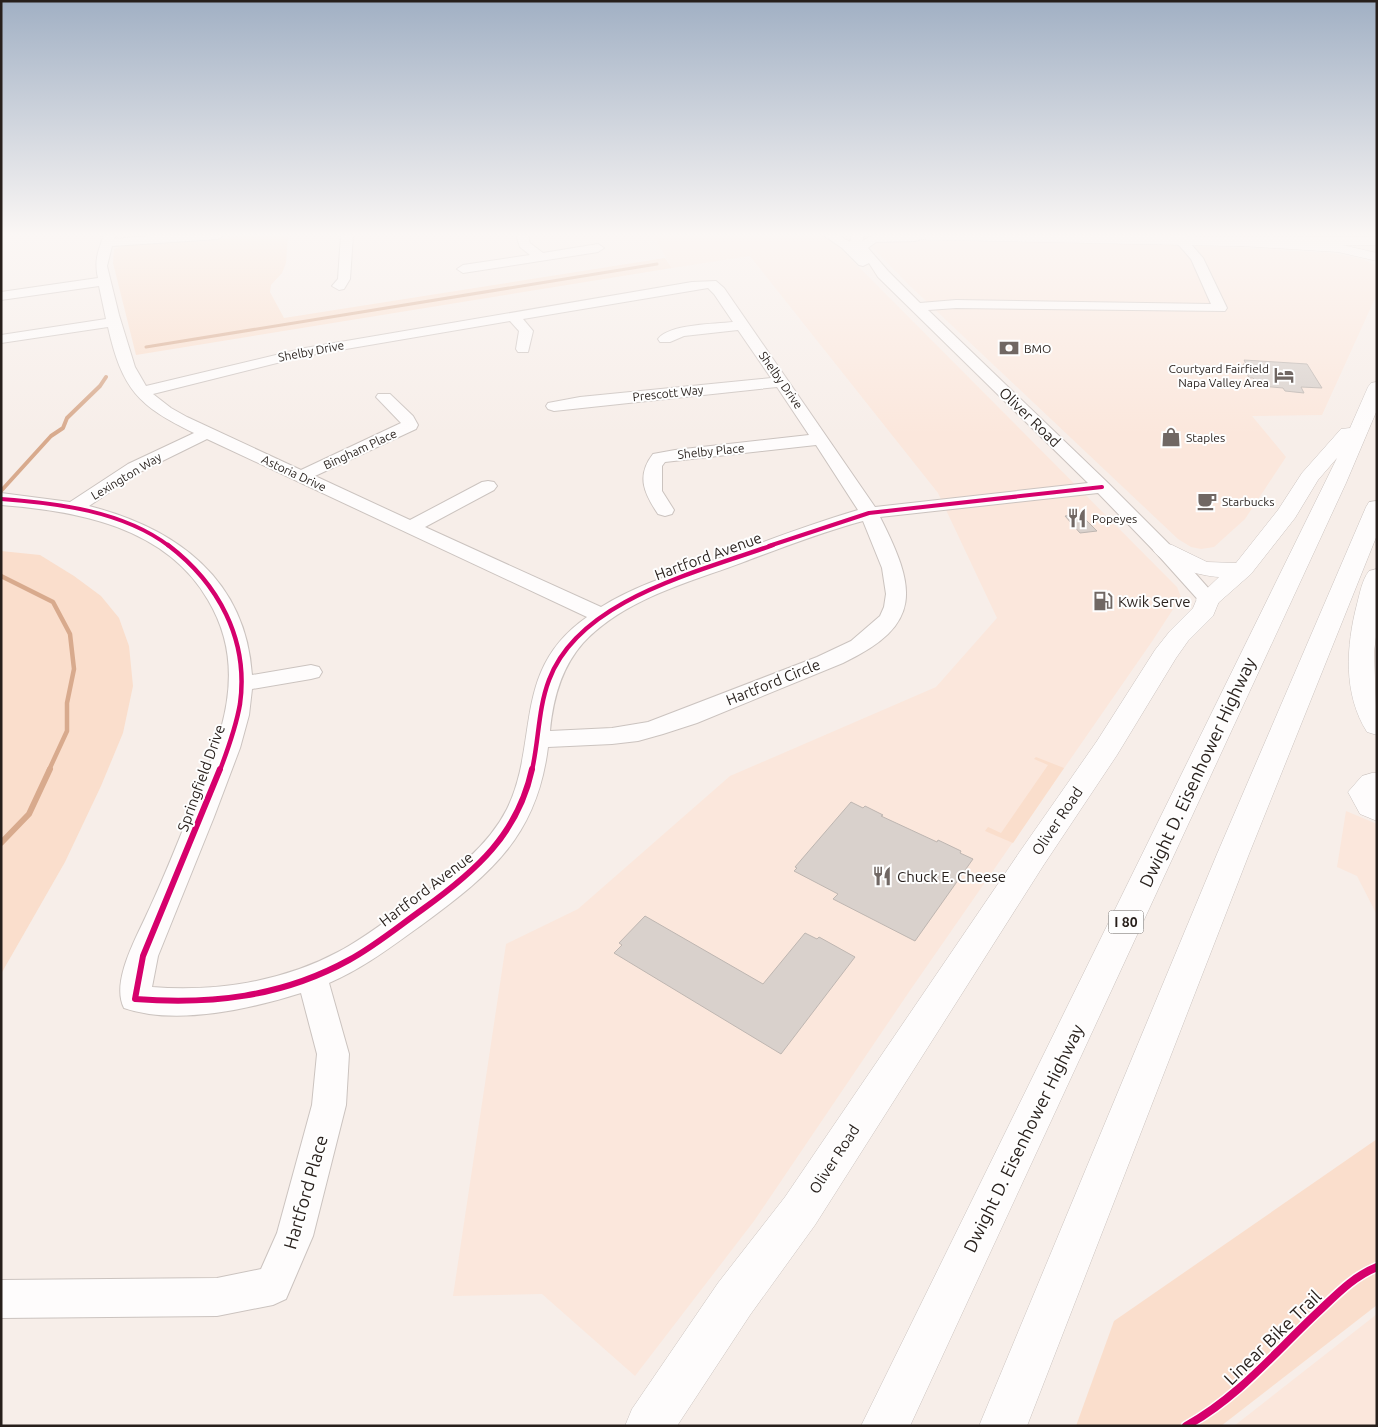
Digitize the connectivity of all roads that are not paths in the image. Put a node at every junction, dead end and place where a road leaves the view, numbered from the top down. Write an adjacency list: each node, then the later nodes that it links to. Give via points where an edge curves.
1 (110, 302): 8 (street, Astoria Drive)
2 (602, 302): 7 (street, Shelby Drive)
3 (726, 302): 9 (street, Shelby Drive)
4 (911, 302): 6 (street, Oliver Road)
5 (1217, 302): 6 (street, via 1220,308 956,304)
6 (917, 307): 23 (street, Oliver Road)
7 (513, 316): 12 (street, via 526,331); 15 (street, Shelby Drive, via 305,352)
8 (115, 322): 10 (street); 15 (street, Astoria Drive, via 128,372)
9 (742, 325): 11 (street, via 681,332); 13 (street, Shelby Drive)
10 (1, 339)
11 (665, 339)
12 (523, 349)
13 (782, 382): 17 (street, Prescott Way); 20 (street, Shelby Drive)
14 (1377, 387): 18 (main road, Dwight D. Eisenhower Highway / I 80)
15 (141, 392): 19 (street, Astoria Drive, via 169,414)
16 (384, 397): 21 (street, Bingham Place, via 410,425)
17 (554, 406)
18 (1363, 417): 31 (main road, via 1310,477 1287,513); 45 (main road, Dwight D. Eisenhower Highway / I 80, via 1336,483)
19 (207, 433): 21 (street, Astoria Drive); 26 (street, Lexington Way, via 134,468)
20 (820, 439): 27 (street, Shelby Place, via 659,458 653,466 653,491); 28 (street, Shelby Drive)
21 (302, 476): 29 (street, Astoria Drive)
22 (488, 486): 29 (street)
23 (1102, 487): 28 (street, Hartford Avenue); 30 (street, Oliver Road)
24 (1, 499): 26 (street, Springfield Drive)
25 (1377, 507): 46 (main road, via 1236,845)
26 (74, 508): 36 (street, Springfield Drive, via 127,524 153,536 199,572 221,601 233,627)
27 (665, 510)
28 (869, 513): 34 (street, Hartford Avenue, via 841,520 652,590); 38 (street, Hartford Circle, via 893,570 897,587 895,609 880,630 852,650 639,733 602,738)
29 (411, 528): 34 (street, Astoria Drive)
30 (1164, 550): 31 (main road, via 1186,564 1208,570); 33 (street, Oliver Road)
31 (1243, 569): 33 (main road)
32 (1377, 576): 37 (main road, via 1360,661 1361,684)
33 (1208, 599): 44 (main road, Oliver Road, via 1204,611 1164,656 1107,748 800,1211 734,1299)
34 (602, 616): 38 (street, Hartford Avenue, via 573,640 547,680 539,708)
35 (311, 672): 36 (street)
36 (241, 684): 42 (street, Springfield Drive, via 234,731 140,966)
37 (1377, 726)
38 (536, 739): 41 (street, Hartford Avenue, via 530,779 520,809 484,861 457,885 349,960)
39 (1377, 783): 40 (main road, via 1372,783 1363,792)
40 (1377, 810)
41 (312, 977): 42 (street, Hartford Avenue, via 216,1000 175,1002); 43 (street, Hartford Place, via 333,1054 329,1105 295,1236 273,1286 217,1297)
42 (135, 999)
43 (1, 1299)
44 (649, 1426)
45 (885, 1426)
46 (1003, 1426)

